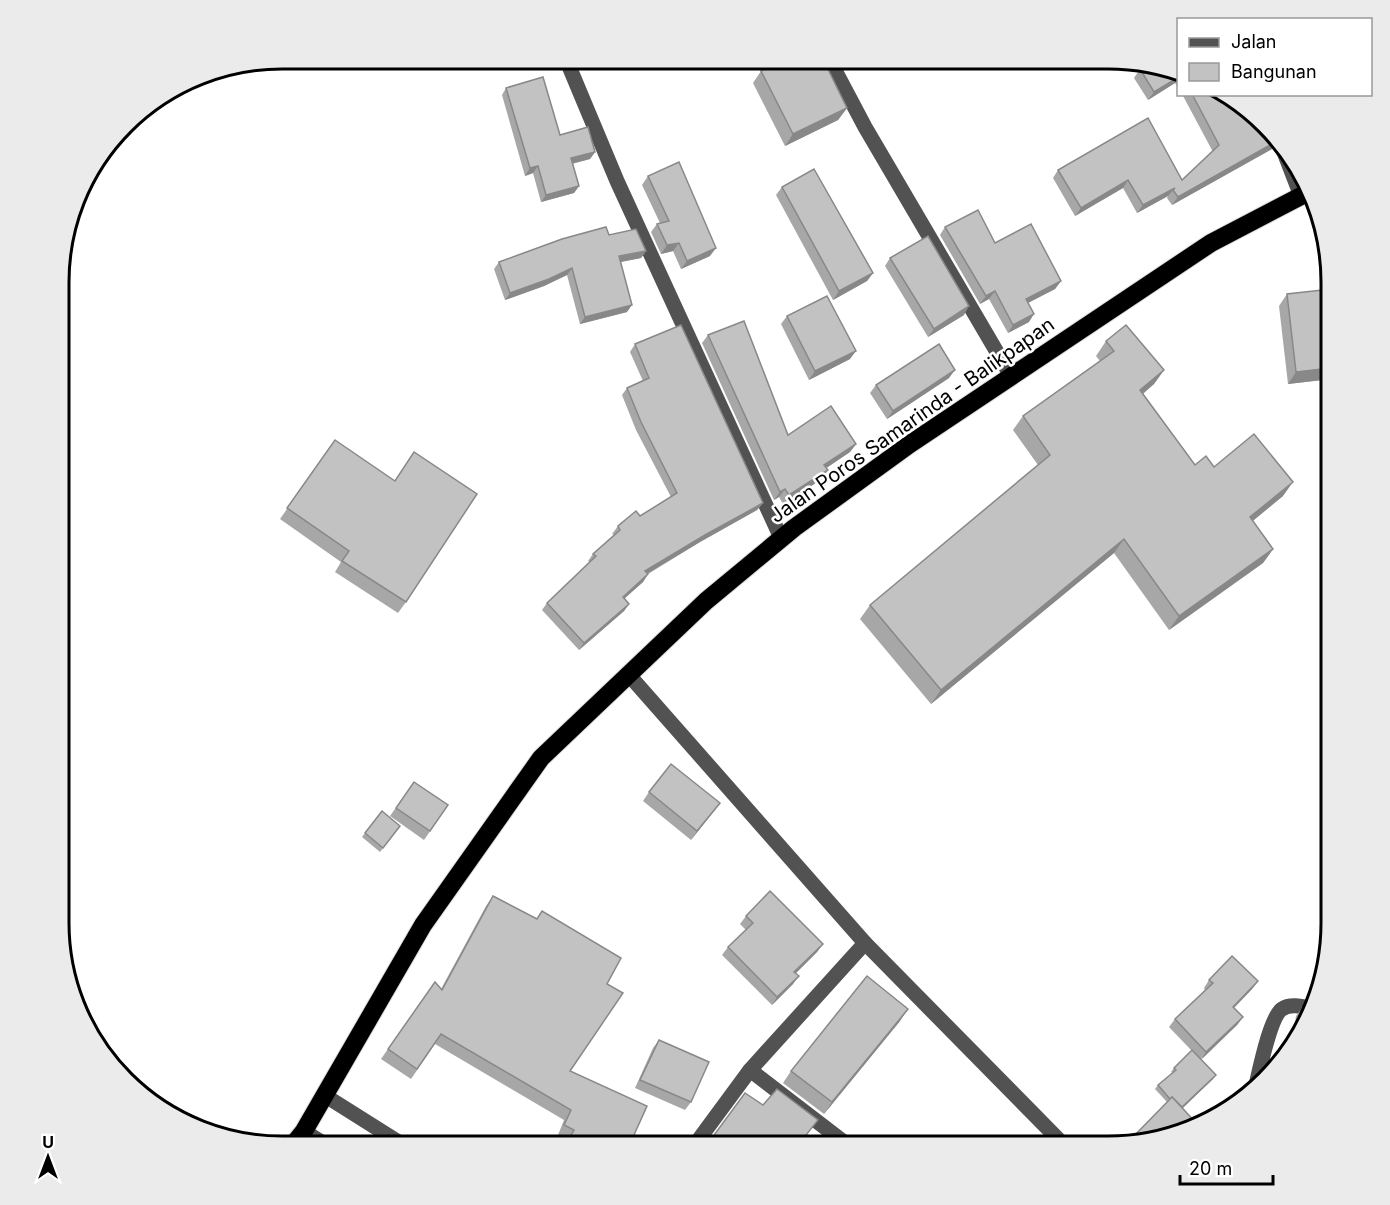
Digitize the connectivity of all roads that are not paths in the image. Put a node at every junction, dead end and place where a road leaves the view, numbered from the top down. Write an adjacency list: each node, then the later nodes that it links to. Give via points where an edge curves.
1 (570, 69): 5 (street, via 617,181)
2 (834, 69): 4 (street)
3 (1303, 197): 4 (highway, Jalan Poros Samarinda - Balikpapan, via 1211,243)
4 (1011, 376): 5 (highway, Jalan Poros Samarinda - Balikpapan)
5 (782, 538): 6 (highway, Jalan Poros Samarinda - Balikpapan, via 706,601)
6 (629, 675): 7 (street); 11 (highway, Jalan Poros Samarinda - Balikpapan, via 541,758 423,925)
7 (865, 943): 9 (street); 18 (street)
8 (1304, 1007): 10 (street, via 1292,1005 1277,1014)
9 (750, 1070): 16 (street); 17 (street)
10 (1260, 1071)
11 (324, 1095): 12 (highway, Jalan Poros Samarinda - Balikpapan); 15 (street)
12 (304, 1131): 13 (highway, Jalan Poros Samarinda - Balikpapan); 14 (street)
13 (300, 1136)
14 (312, 1136)
15 (388, 1136)
16 (701, 1136)
17 (836, 1136)
18 (1055, 1136)

